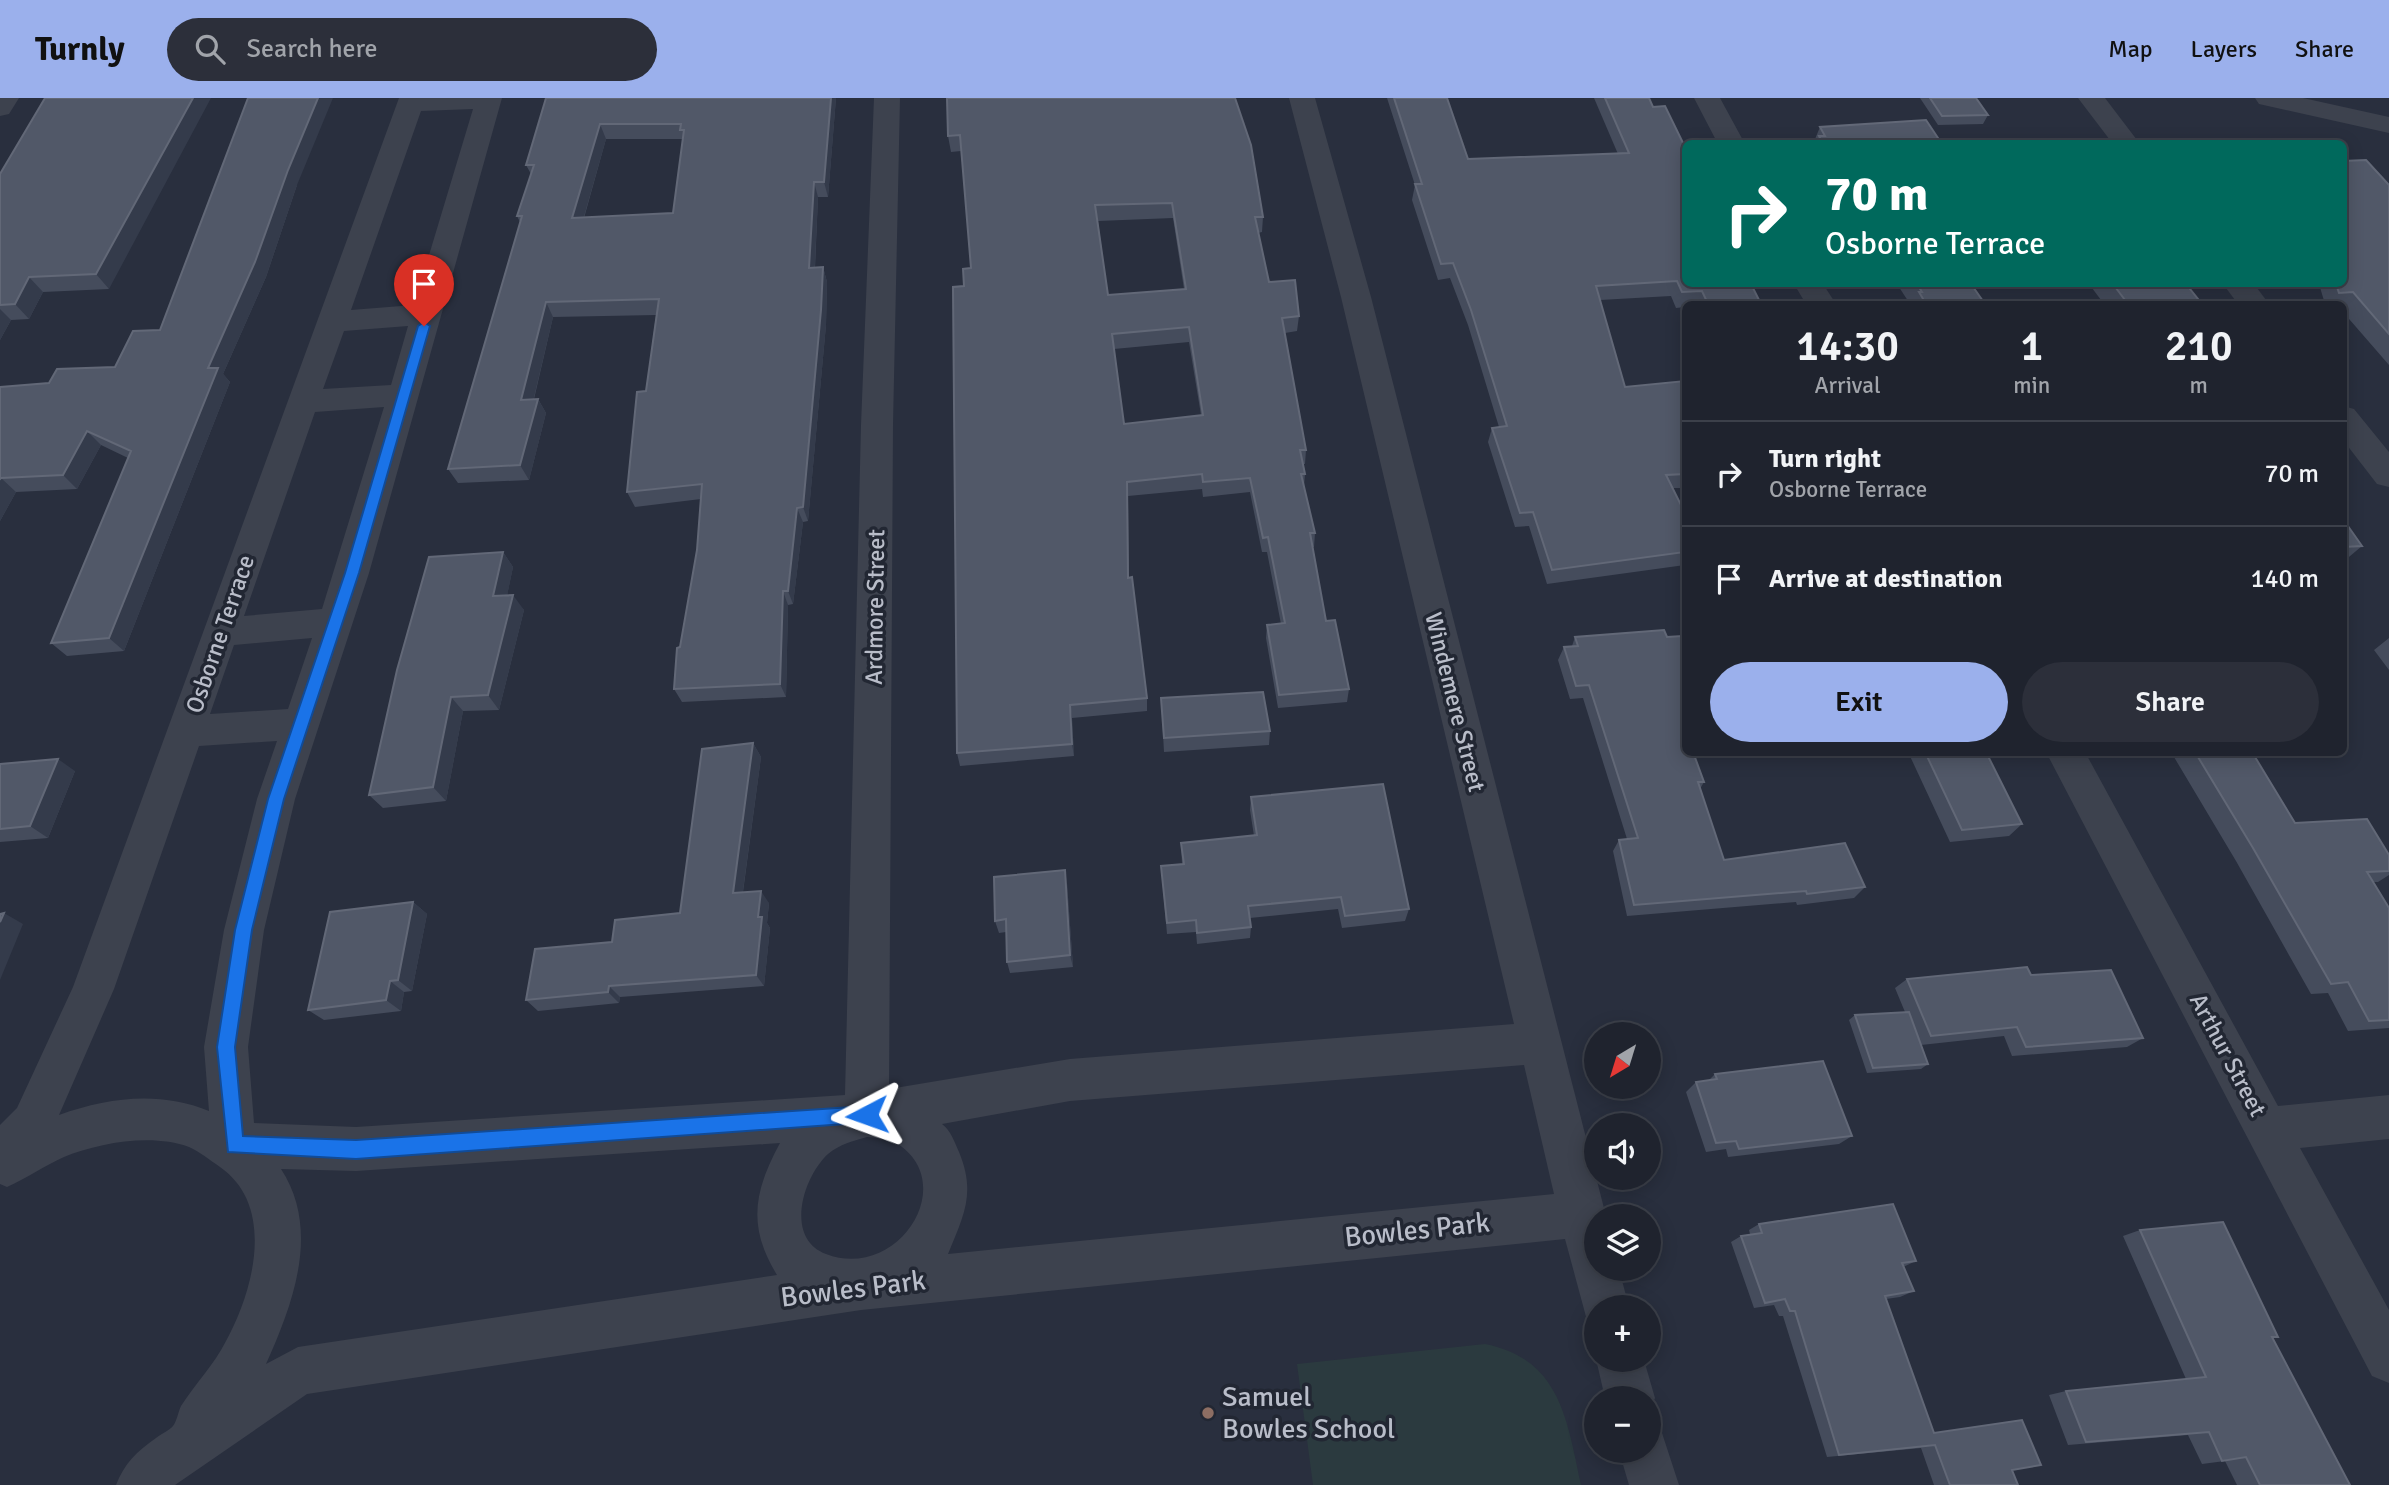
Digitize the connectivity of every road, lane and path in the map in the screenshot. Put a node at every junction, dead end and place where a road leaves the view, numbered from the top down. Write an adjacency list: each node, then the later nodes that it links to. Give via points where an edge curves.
1 (6, 98): 9 (street)
2 (887, 98): 27 (street, Ardmore Street, via 877,425)
3 (1302, 98): 26 (street, Windemere Street, via 1363,324)
4 (1707, 98): 11 (street)
5 (2091, 98): 12 (street)
6 (2267, 98): 10 (street)
7 (488, 99): 8 (street); 15 (street)
8 (411, 100): 16 (street, Osborne Terrace)
9 (0, 108)
10 (2389, 125)
11 (1730, 140)
12 (2124, 140)
13 (2240, 287): 14 (street)
14 (2252, 301)
15 (428, 314): 16 (street); 17 (street)
16 (332, 322): 18 (street, Osborne Terrace)
17 (404, 395): 18 (street); 21 (street)
18 (303, 402): 22 (street, Osborne Terrace)
19 (2347, 422): 20 (street)
20 (2389, 475)
21 (335, 622): 22 (street); 23 (street)
22 (219, 632): 24 (street, Osborne Terrace)
23 (301, 723): 24 (street); 30 (street, via 276,799 234,988 226,1047)
24 (186, 732): 31 (street, Osborne Terrace, via 93,989 33,1124)
25 (2067, 756): 29 (street, Arthur Street)
26 (1539, 1043): 27 (street, Bowles Park, via 1070,1080); 33 (street, Windemere Street)
27 (867, 1115): 30 (street, Bowles Park, via 356,1149); 34 (street, via 902,1120 929,1140 945,1171 946,1209 929,1245 898,1273); 34 (street, via 835,1124 807,1144 786,1172 778,1205 782,1238 799,1266 827,1282)
28 (2389, 1117): 29 (street)
29 (2267, 1129): 36 (street, Arthur Street)
30 (234, 1145): 32 (street, Bowles Park, via 178,1120 108,1121 30,1148); 38 (street, Bowles Park, via 264,1181 277,1228 273,1285 265,1317 212,1410)
31 (0, 1156)
32 (0, 1169)
33 (1580, 1214): 34 (street, Bowles Park); 35 (street, Windemere Street)
34 (861, 1286): 38 (street, Bowles Park, via 298,1371)
35 (1602, 1295)
36 (2389, 1359)
37 (1648, 1463): 39 (street)
38 (143, 1479)
39 (1654, 1485)

